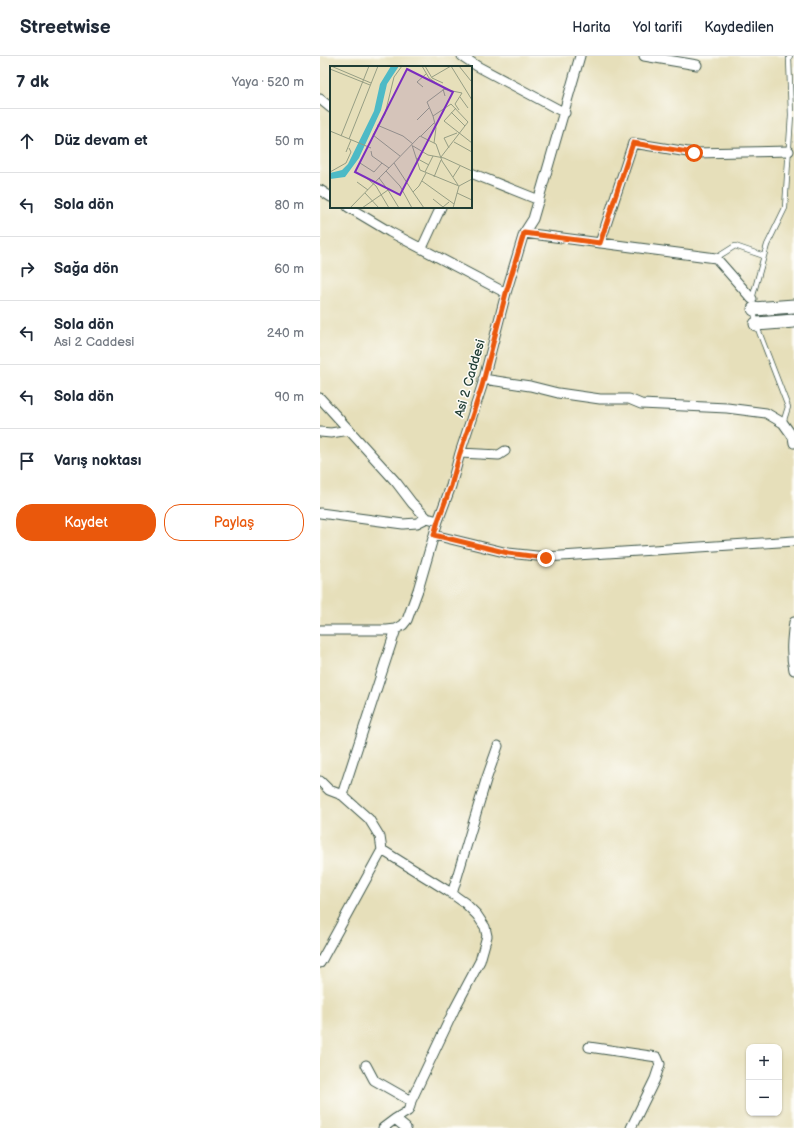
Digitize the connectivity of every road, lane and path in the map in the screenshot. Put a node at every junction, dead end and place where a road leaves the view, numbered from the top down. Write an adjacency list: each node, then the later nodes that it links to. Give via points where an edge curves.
1 (462, 56): 8 (street)
2 (580, 56): 8 (street, Asi 2 Caddesi)
3 (644, 56): 5 (street)
4 (790, 56): 9 (lane)
5 (696, 65)
6 (320, 99): 7 (street)
7 (330, 107)
8 (565, 113): 13 (street, Asi 2 Caddesi)
9 (789, 151): 17 (street, via 694,153 633,143); 19 (lane, via 785,208)
10 (472, 173): 13 (street)
11 (320, 190): 12 (street)
12 (330, 196)
13 (539, 200): 16 (street, Asi 2 Caddesi, via 533,219)
14 (350, 208): 18 (street)
15 (440, 208): 18 (street)
16 (524, 233): 17 (street); 21 (street, Asi 2 Caddesi)
17 (600, 243): 20 (street)
18 (422, 248): 21 (street)
19 (764, 256): 20 (lane, via 735,246); 22 (lane)
20 (716, 258): 22 (street)
21 (506, 293): 26 (street, Asi 2 Caddesi)
22 (753, 304): 23 (street); 25 (lane)
23 (794, 306)
24 (794, 321): 25 (street)
25 (756, 324): 28 (lane, via 788,407)
26 (484, 379): 28 (street, via 558,393 629,400 641,404 727,408 766,414); 33 (street, Asi 2 Caddesi)
27 (320, 398): 29 (street)
28 (783, 423): 31 (street)
29 (349, 430): 30 (street); 35 (street)
30 (320, 432)
31 (794, 442)
32 (505, 451): 33 (street, via 499,455)
33 (460, 453): 36 (street, Asi 2 Caddesi)
34 (320, 513): 35 (street, via 403,524 417,523)
35 (427, 518): 36 (street)
36 (438, 521): 37 (street, Asi 2 Caddesi)
37 (434, 535): 38 (street, via 508,553 546,558); 40 (street, Asi 2 Caddesi, via 407,620)
38 (794, 541)
39 (794, 622): 42 (street)
40 (396, 629): 41 (street); 45 (street)
41 (320, 630)
42 (794, 670)
43 (498, 746): 47 (street)
44 (320, 781): 45 (street, via 329,790)
45 (342, 795): 46 (street, via 369,819 380,837)
46 (382, 850): 47 (street); 48 (street)
47 (452, 894): 51 (street, via 477,915 485,927 487,936 480,961)
48 (320, 963)
49 (589, 1048): 55 (street, via 657,1058 660,1064)
50 (366, 1065): 51 (street, via 374,1080)
51 (411, 1101): 52 (street, via 408,1111)
52 (395, 1119): 53 (street); 54 (street)
53 (383, 1128)
54 (406, 1128)
55 (631, 1128)

